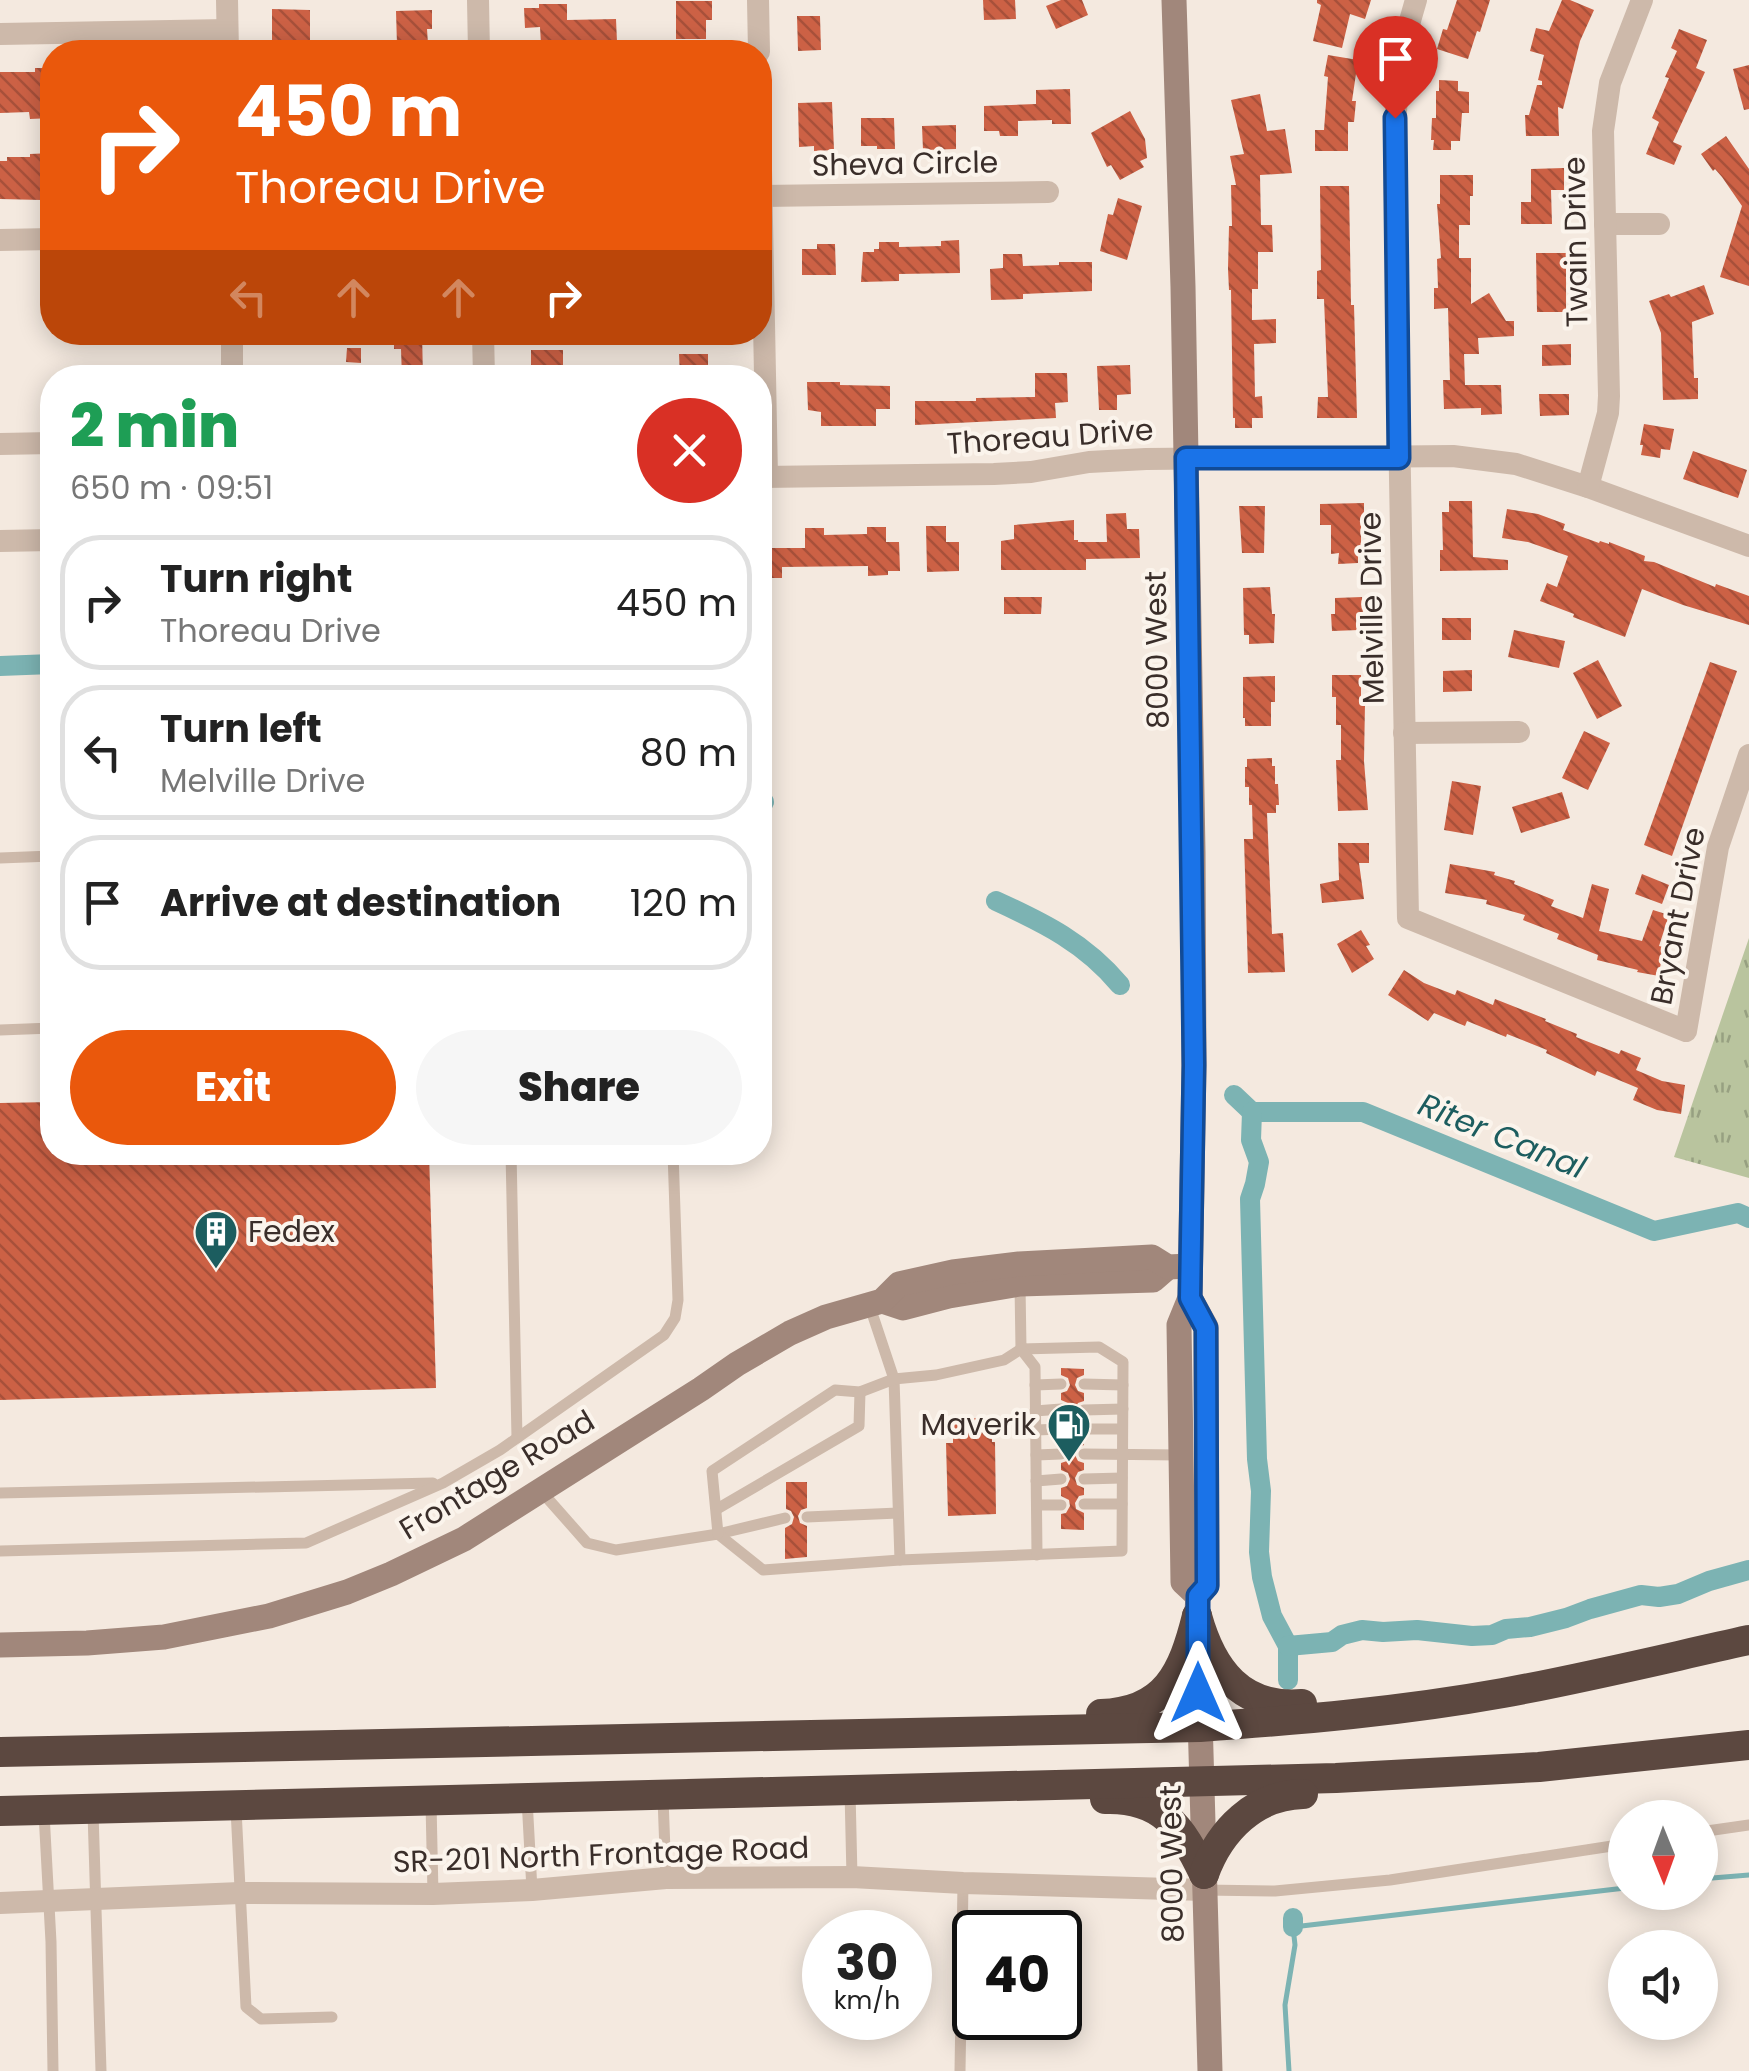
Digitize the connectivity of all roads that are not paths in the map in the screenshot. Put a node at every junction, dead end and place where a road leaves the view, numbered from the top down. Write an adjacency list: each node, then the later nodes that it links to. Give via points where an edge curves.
1 (227, 0): 9 (street)
2 (478, 0): 10 (street)
3 (758, 0): 11 (street)
4 (1174, 0): 20 (street, 8000 West)
5 (1416, 0): 21 (street, Melville Drive, via 1396,87 1394,133)
6 (1642, 0): 14 (street, Twain Drive, via 1607,92)
7 (0, 34): 8 (street)
8 (195, 40)
9 (228, 40)
10 (479, 40)
11 (758, 40)
12 (1048, 192): 13 (street, Sheva Circle)
13 (772, 196)
14 (1605, 224): 15 (street); 23 (street, Twain Drive, via 1608,413)
15 (1659, 224)
16 (40, 239): 17 (street)
17 (0, 240)
18 (40, 443): 19 (street)
19 (0, 444)
20 (1186, 458): 21 (street, Thoreau Drive); 22 (street, Thoreau Drive, via 994,474); 37 (street, 8000 West, via 1194,1065)
21 (1399, 458): 23 (street, Thoreau Drive, via 1516,464); 28 (street, Melville Drive)
22 (772, 477)
23 (1588, 487): 26 (street, Thoreau Drive)
24 (40, 540): 25 (street)
25 (0, 542)
26 (1749, 546)
27 (1518, 732): 28 (street)
28 (1404, 733): 34 (street, Melville Drive, via 1408,918)
29 (1749, 755): 34 (street, Bryant Drive, via 1718,846)
30 (40, 856): 31 (lane)
31 (0, 858)
32 (40, 1028): 33 (lane)
33 (0, 1030)
34 (1686, 1032)
35 (511, 1165): 56 (lane)
36 (673, 1165): 56 (lane, via 675,1318 664,1335)
37 (1179, 1266): 38 (street, Frontage Road, via 1153,1280); 39 (street, 8000 West); 40 (street, Frontage Road, via 1152,1257 953,1272 899,1284)
38 (1020, 1284): 40 (street, Frontage Road, via 904,1308); 41 (lane)
39 (1190, 1298): 61 (street, 8000 West, via 1179,1325); 81 (street, 8000 West, via 1206,1328 1207,1586)
40 (876, 1303): 42 (lane); 67 (street, Frontage Road, via 826,1316 736,1364)
41 (1021, 1349): 42 (lane, via 1004,1360); 45 (lane, via 1035,1367); 46 (lane, via 1099,1347 1123,1362)
42 (894, 1379): 47 (lane); 74 (lane)
43 (1061, 1384): 45 (lane)
44 (1084, 1384): 46 (lane)
45 (1035, 1385): 49 (lane)
46 (1122, 1385): 48 (lane)
47 (860, 1392): 73 (lane, via 859,1426); 73 (lane, via 836,1390 712,1471)
48 (1122, 1409): 51 (lane); 54 (lane)
49 (1035, 1410): 50 (lane); 55 (lane)
50 (1061, 1410)
51 (1084, 1410)
52 (1061, 1429): 55 (lane)
53 (1084, 1429): 54 (lane)
54 (1122, 1429): 59 (lane)
55 (1036, 1430): 60 (lane)
56 (518, 1438): 66 (lane)
57 (1061, 1454): 60 (lane)
58 (1084, 1454): 59 (lane)
59 (1122, 1454): 61 (lane); 63 (lane)
60 (1036, 1455): 65 (lane)
61 (1182, 1455): 81 (street, 8000 West, via 1183,1582)
62 (1084, 1478): 63 (lane)
63 (1122, 1478): 70 (lane)
64 (1061, 1479): 65 (lane)
65 (1036, 1480): 71 (lane)
66 (443, 1483): 68 (lane); 78 (lane, via 306,1543)
67 (540, 1491): 77 (lane, via 588,1544 616,1550); 83 (street, Frontage Road, via 434,1554 269,1616 164,1636)
68 (0, 1493)
69 (1084, 1504): 70 (lane)
70 (1122, 1504): 79 (lane, via 1122,1551)
71 (1036, 1505): 72 (lane); 79 (lane)
72 (1060, 1505)
73 (717, 1509): 77 (lane)
74 (898, 1513): 75 (lane); 80 (lane)
75 (807, 1517)
76 (786, 1518): 77 (lane)
77 (718, 1534): 80 (lane, via 762,1570)
78 (0, 1551)
79 (1037, 1554): 80 (lane)
80 (900, 1560)
81 (1198, 1606): 84 (highway, via 1210,1652 1227,1678 1258,1699 1282,1704 1427,1689 1584,1662); 85 (street, 8000 West); 86 (highway, via 1178,1674 1159,1696 1127,1712 874,1720)
82 (1749, 1640): 84 (highway)
83 (0, 1644)
84 (1663, 1658): 85 (highway, via 1444,1702)
85 (1200, 1726): 86 (highway); 90 (street, 8000 West)
86 (787, 1736): 88 (highway)
87 (1749, 1746): 89 (highway)
88 (0, 1752)
89 (1606, 1761): 90 (highway); 104 (highway, via 1515,1784 1275,1797 1236,1823 1216,1847)
90 (1202, 1781): 91 (highway); 104 (street, 8000 West)
91 (862, 1789): 92 (highway); 102 (lane); 104 (highway, via 936,1802 1137,1802 1180,1830)
92 (662, 1795): 93 (highway); 103 (lane)
93 (527, 1798): 94 (highway); 106 (lane)
94 (431, 1800): 95 (highway); 108 (lane)
95 (236, 1805): 96 (highway); 107 (lane)
96 (92, 1808): 97 (highway); 109 (lane)
97 (43, 1809): 98 (highway); 110 (lane)
98 (0, 1810)
99 (1749, 1825): 100 (lane)
100 (1718, 1829)
101 (1608, 1847): 104 (lane, via 1275,1891)
102 (852, 1877): 103 (street, SR-201 North Frontage Road); 105 (street, SR-201 North Frontage Road)
103 (666, 1878): 106 (street, SR-201 North Frontage Road)
104 (1204, 1882): 105 (street, SR-201 North Frontage Road); 116 (street, 8000 West)
105 (963, 1883): 115 (lane)
106 (532, 1890): 108 (street, SR-201 North Frontage Road)
107 (240, 1893): 108 (street, SR-201 North Frontage Road); 109 (street, SR-201 North Frontage Road); 112 (lane, via 246,2007 261,2018)
108 (433, 1894)
109 (96, 1900): 110 (street, SR-201 North Frontage Road); 114 (lane)
110 (48, 1901): 111 (street, SR-201 North Frontage Road); 113 (lane)
111 (0, 1903)
112 (332, 2017)
113 (53, 2071)
114 (101, 2071)
115 (960, 2071)
116 (1210, 2071)

